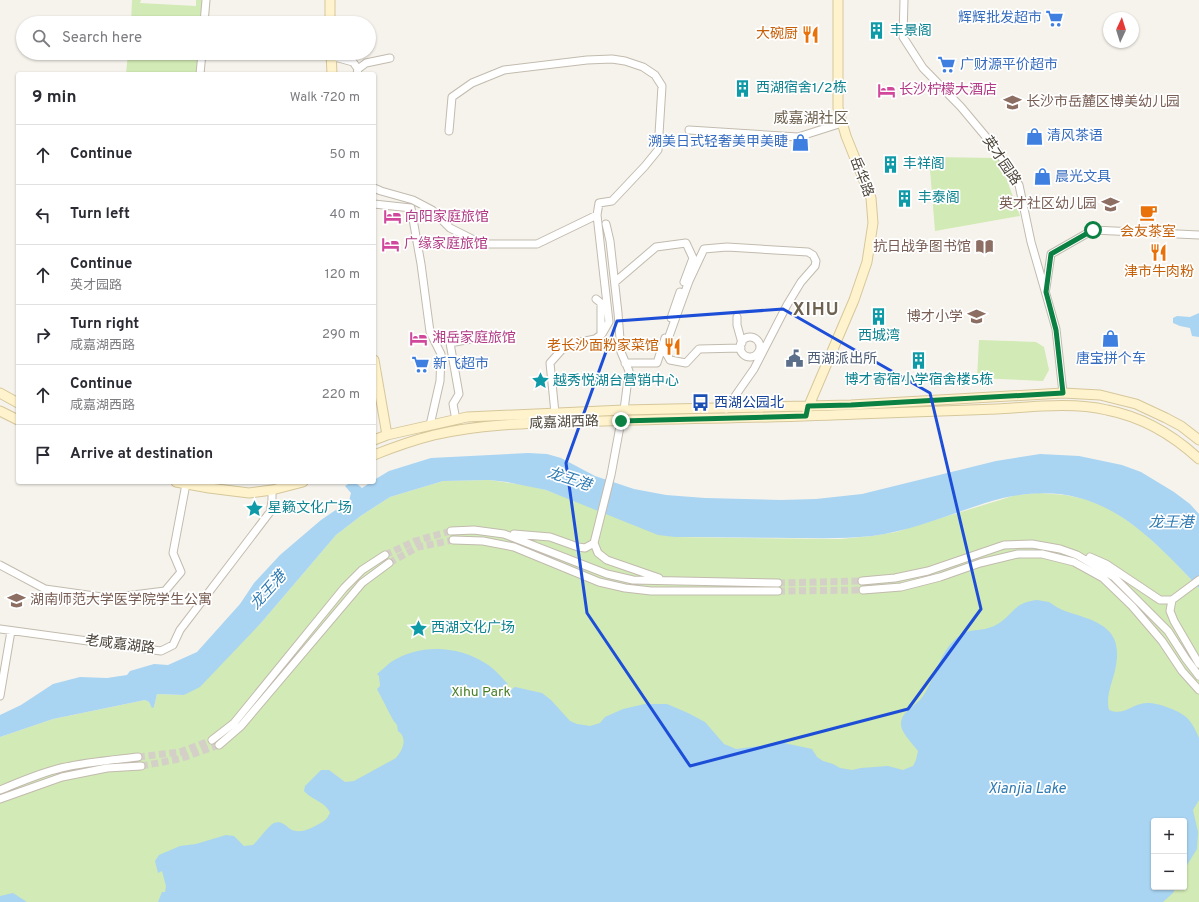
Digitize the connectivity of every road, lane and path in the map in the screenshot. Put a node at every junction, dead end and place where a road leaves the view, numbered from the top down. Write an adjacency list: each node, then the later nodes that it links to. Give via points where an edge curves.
1 (206, 0): 5 (street)
2 (330, 0): 6 (main road)
3 (838, 0): 14 (main road, 岳华路, via 838,108)
4 (904, 0): 23 (street, 英才园路, via 904,37 919,62 997,150 1019,184 1031,242)
5 (205, 16)
6 (330, 16)
7 (390, 58): 11 (street, via 366,63)
8 (201, 60): 12 (street)
9 (331, 60): 13 (main road)
10 (347, 60): 11 (street, via 352,62)
11 (357, 71)
12 (200, 72)
13 (332, 72)
14 (842, 123): 15 (street, via 798,137); 33 (main road, 岳华路, via 871,198 873,223 867,262 858,288)
15 (688, 130)
16 (449, 131): 19 (street, via 452,97 472,84 504,70 612,59 625,60 643,67 655,75 662,86 658,150 612,200 599,203)
17 (376, 189): 19 (street, via 413,200 432,210 450,228 478,238 482,244 537,244)
18 (376, 204): 42 (street, via 411,208 430,332 441,354 440,381)
19 (597, 215): 26 (street, via 609,322)
20 (606, 224): 22 (street)
21 (1199, 236): 23 (street, via 1093,230 1051,254)
22 (615, 282): 28 (street, via 621,352); 28 (street, via 656,247 686,243 693,258 657,363)
23 (1046, 292): 30 (street, 英才园路, via 1056,330)
24 (596, 299): 26 (street, via 601,303)
25 (737, 317): 34 (street, via 741,345 699,349 686,363 670,360 666,353 668,339 689,281 704,249 727,247 808,252 813,255 815,266 787,304 754,369)
26 (602, 334): 37 (street, via 595,339 566,345 550,363)
27 (471, 340): 40 (street, via 450,343 459,394 453,404)
28 (625, 363): 35 (street, via 629,371)
29 (376, 372): 43 (main road)
30 (1063, 393): 33 (main road, 咸嘉湖西路); 45 (main road, 咸嘉湖西路, via 1100,395 1136,404 1181,426)
31 (0, 394): 32 (main road)
32 (16, 401)
33 (808, 406): 34 (main road, 咸嘉湖西路); 38 (main road, 岳华路)
34 (726, 409): 35 (main road, 咸嘉湖西路)
35 (624, 410): 37 (main road, 咸嘉湖西路)
36 (0, 411): 39 (main road)
37 (555, 413): 40 (main road, 咸嘉湖西路, via 467,417)
38 (806, 416): 41 (main road, 咸嘉湖西路); 47 (main road, 咸嘉湖西路, via 1063,406 1106,409 1134,417 1160,429 1183,444)
39 (16, 419)
40 (456, 420): 42 (main road, 咸嘉湖西路)
41 (621, 421): 46 (main road, 咸嘉湖西路, via 468,429 436,435); 54 (street)
42 (430, 425): 43 (main road, 咸嘉湖西路)
43 (387, 435): 44 (main road, 咸嘉湖西路)
44 (376, 439)
45 (1199, 440)
46 (376, 454)
47 (1199, 459)
48 (186, 484): 50 (main road, via 249,493); 58 (street, via 173,553 181,572 165,591 109,598 45,589)
49 (295, 484): 50 (main road)
50 (272, 490): 67 (street, 老咸嘉湖路, via 270,512 180,630 172,645 161,650)
51 (451, 531): 52 (street, via 474,530)
52 (504, 534): 54 (street, via 550,537 585,548); 60 (street, via 607,574 633,580)
53 (453, 540): 64 (street, via 483,541 514,547 599,582 625,588 651,591)
54 (594, 543): 60 (street, via 598,553 607,560)
55 (1057, 548): 61 (street, via 1032,544 1004,545 928,571); 65 (street, via 1080,553 1106,564 1160,600); 69 (street, via 1077,555 1114,577 1168,631)
56 (385, 555): 72 (street, via 362,570 344,588 234,723)
57 (389, 563): 73 (street, via 362,583 242,726)
58 (0, 565)
59 (1199, 580): 65 (street)
60 (667, 581): 62 (street)
61 (862, 581)
62 (778, 583)
63 (863, 590): 70 (street, via 901,586 940,577 980,563 1018,554 1042,554 1074,562 1104,578 1132,606)
64 (778, 591)
65 (1173, 599): 68 (street, via 1170,611 1174,621)
66 (0, 629): 67 (street, 老咸嘉湖路)
67 (12, 631): 71 (street)
68 (1199, 664)
69 (1199, 676)
70 (1199, 690)
71 (0, 696)
72 (212, 740)
73 (219, 746)
74 (138, 757): 76 (street, via 60,768)
75 (140, 766): 77 (street, via 107,768 62,777)
76 (0, 790)
77 (0, 799)

